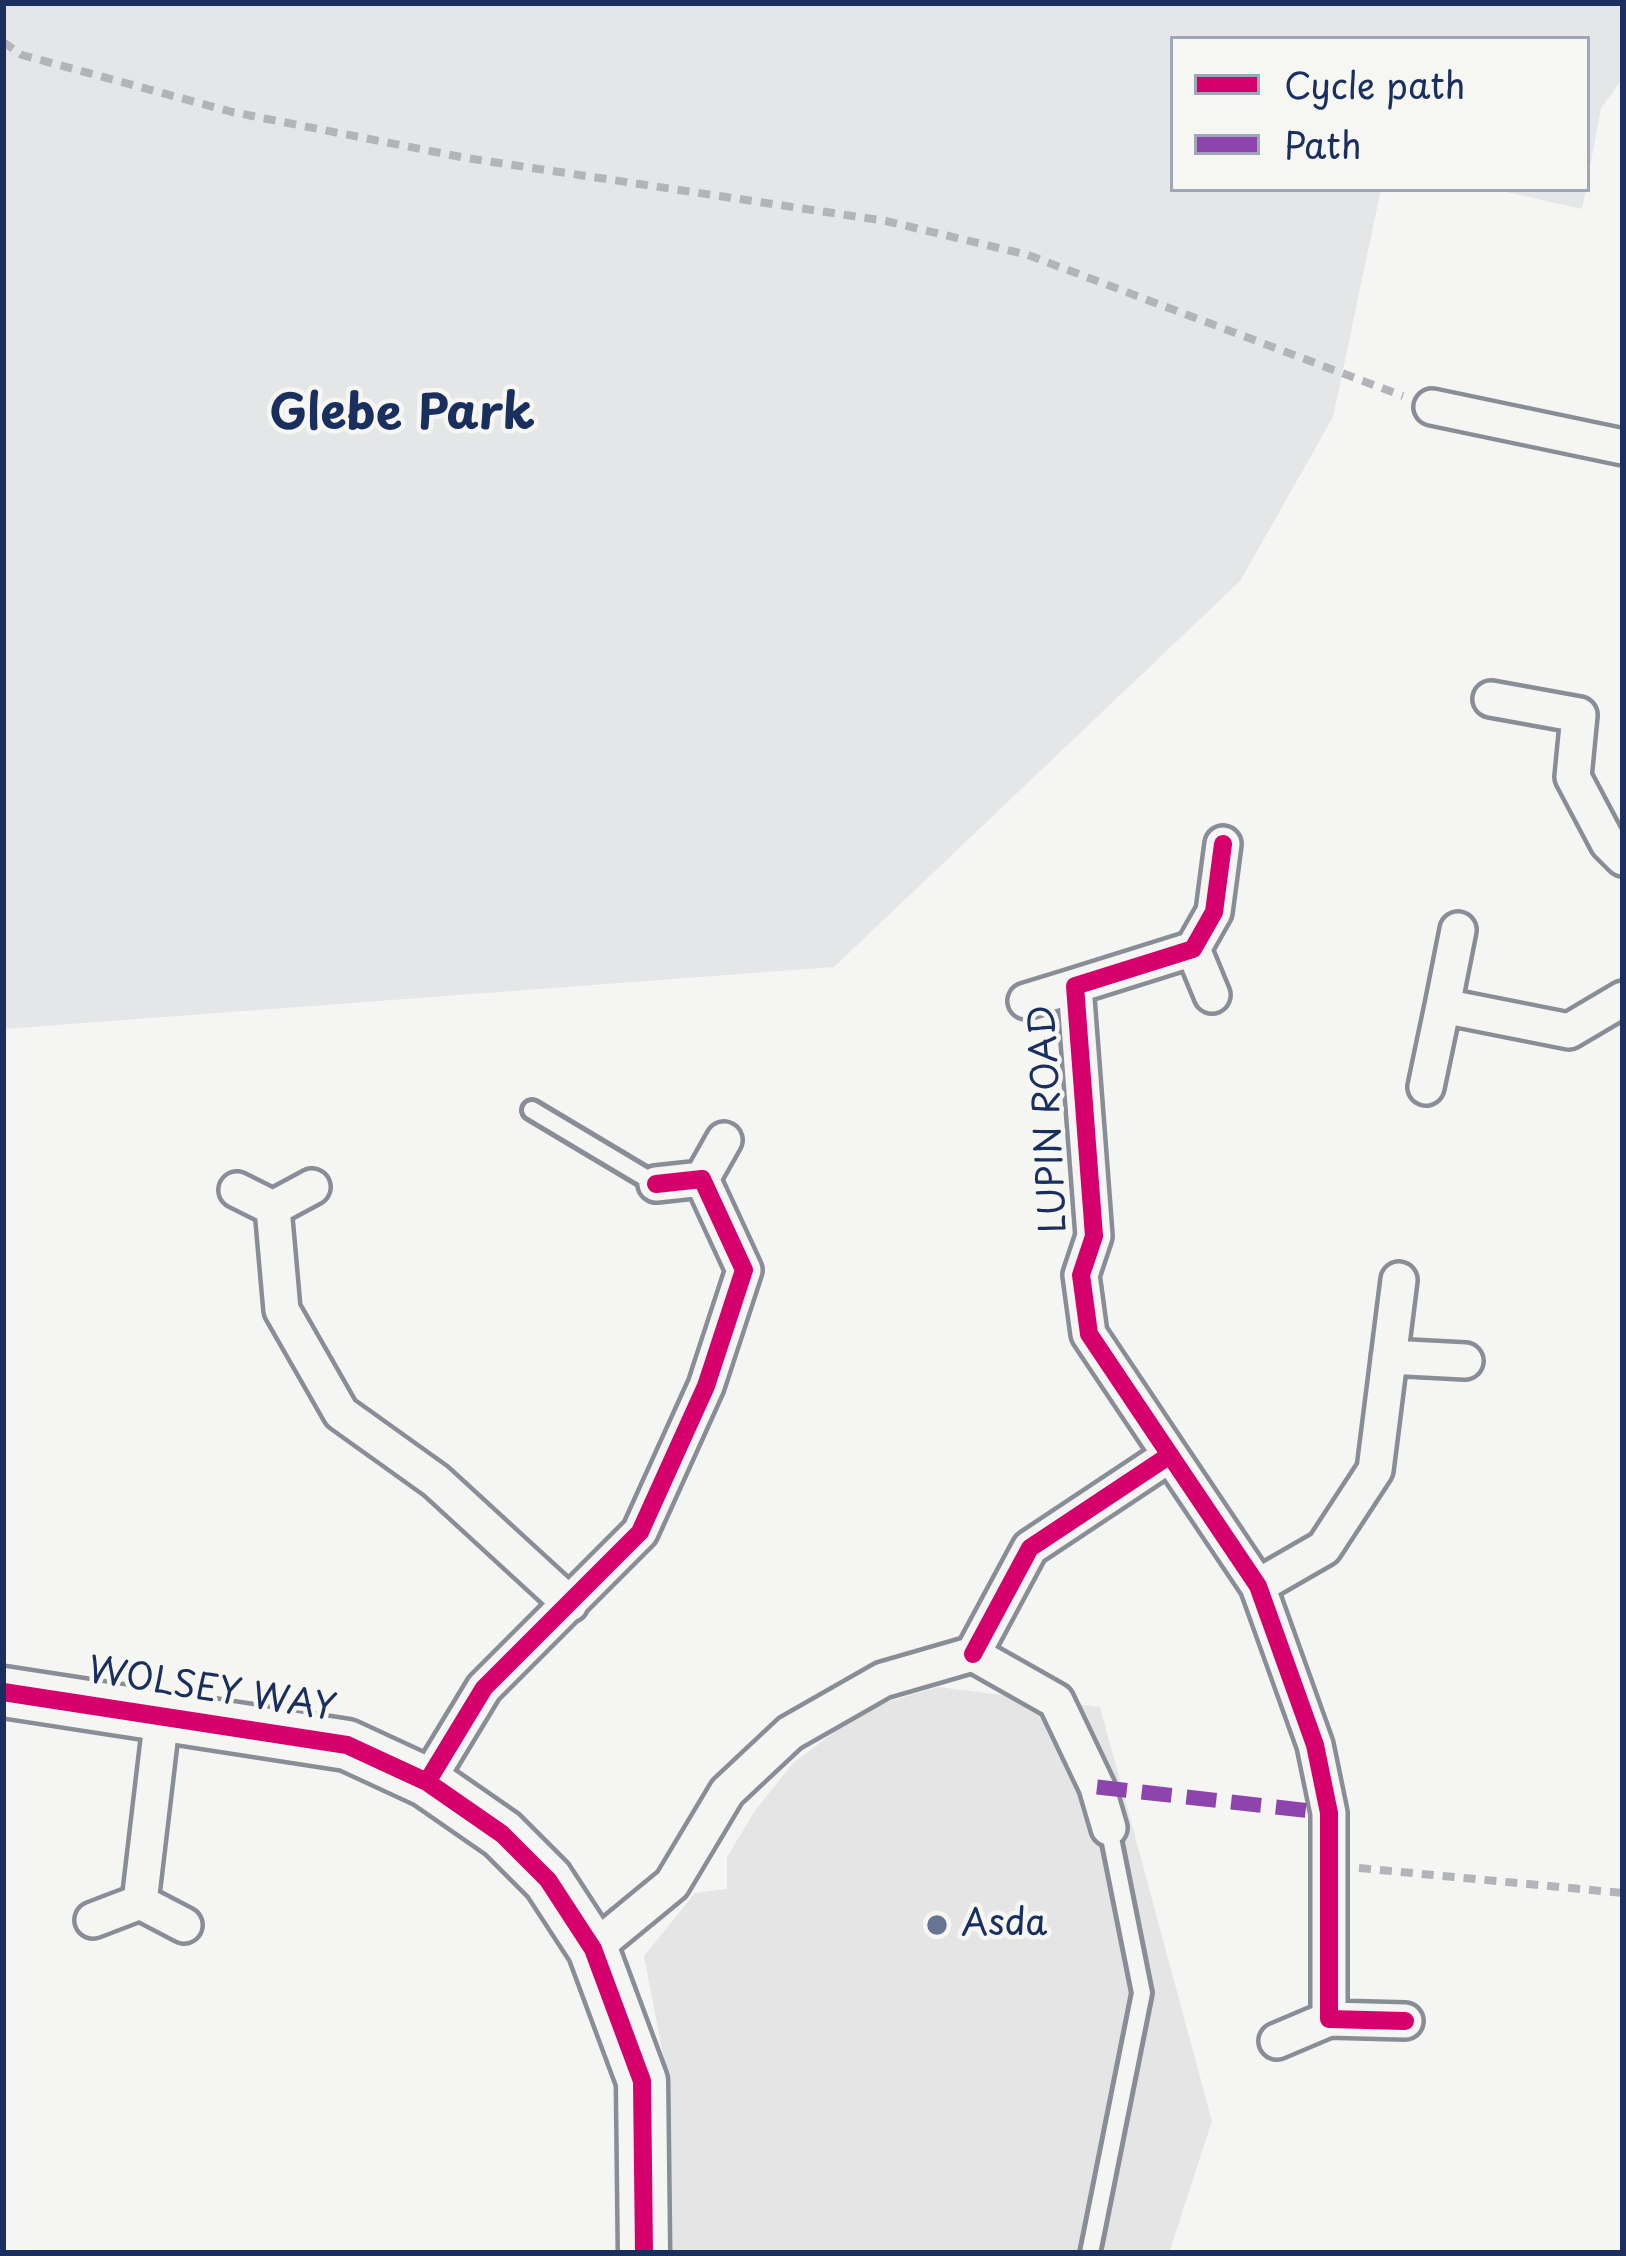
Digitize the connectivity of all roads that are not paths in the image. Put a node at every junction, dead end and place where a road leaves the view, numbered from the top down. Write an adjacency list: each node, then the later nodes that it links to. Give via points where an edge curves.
1 (1432, 407): 2 (street)
2 (1623, 447)
3 (1491, 699): 5 (street, via 1579,715 1573,777)
4 (1223, 844): 7 (street, via 1214,912)
5 (1623, 858)
6 (1458, 930): 12 (street)
7 (1193, 949): 8 (street, LUPIN ROAD); 9 (street)
8 (1075, 986): 11 (street, LUPIN ROAD); 24 (street, LUPIN ROAD, via 1094,1236 1081,1275 1089,1334)
9 (1212, 995)
10 (1623, 999): 12 (street, via 1569,1031)
11 (1026, 1001)
12 (1443, 1006): 13 (street)
13 (1426, 1087)
14 (532, 1110): 17 (lane)
15 (724, 1140): 16 (street)
16 (701, 1179): 17 (street); 26 (street, via 744,1270 706,1386 640,1532)
17 (656, 1184)
18 (312, 1187): 20 (street)
19 (236, 1190): 20 (street)
20 (273, 1208): 26 (street, via 282,1310 341,1413 436,1481)
21 (1399, 1280): 22 (street)
22 (1389, 1357): 23 (street); 25 (street, via 1376,1470 1324,1548)
23 (1465, 1361)
24 (1170, 1455): 25 (street, LUPIN ROAD); 27 (street, via 1030,1548)
25 (1258, 1586): 36 (street, LUPIN ROAD, via 1316,1745 1329,1813)
26 (570, 1604): 30 (street, via 484,1688)
27 (973, 1654): 31 (street, via 1056,1701); 35 (street, via 883,1680 790,1733 727,1792 671,1884)
28 (3, 1692): 29 (street, WOLSEY WAY)
29 (162, 1716): 30 (street, WOLSEY WAY, via 347,1744); 32 (street)
30 (427, 1782): 35 (street, WOLSEY WAY, via 502,1834 548,1880)
31 (1109, 1828): 40 (lane, via 1142,1993)
32 (140, 1902): 33 (street); 34 (street)
33 (93, 1920)
34 (184, 1924)
35 (593, 1948): 39 (street, WOLSEY WAY, via 642,2081)
36 (1329, 2019): 37 (street); 38 (street)
37 (1406, 2021)
38 (1277, 2041)
39 (644, 2253)
40 (1090, 2253)

